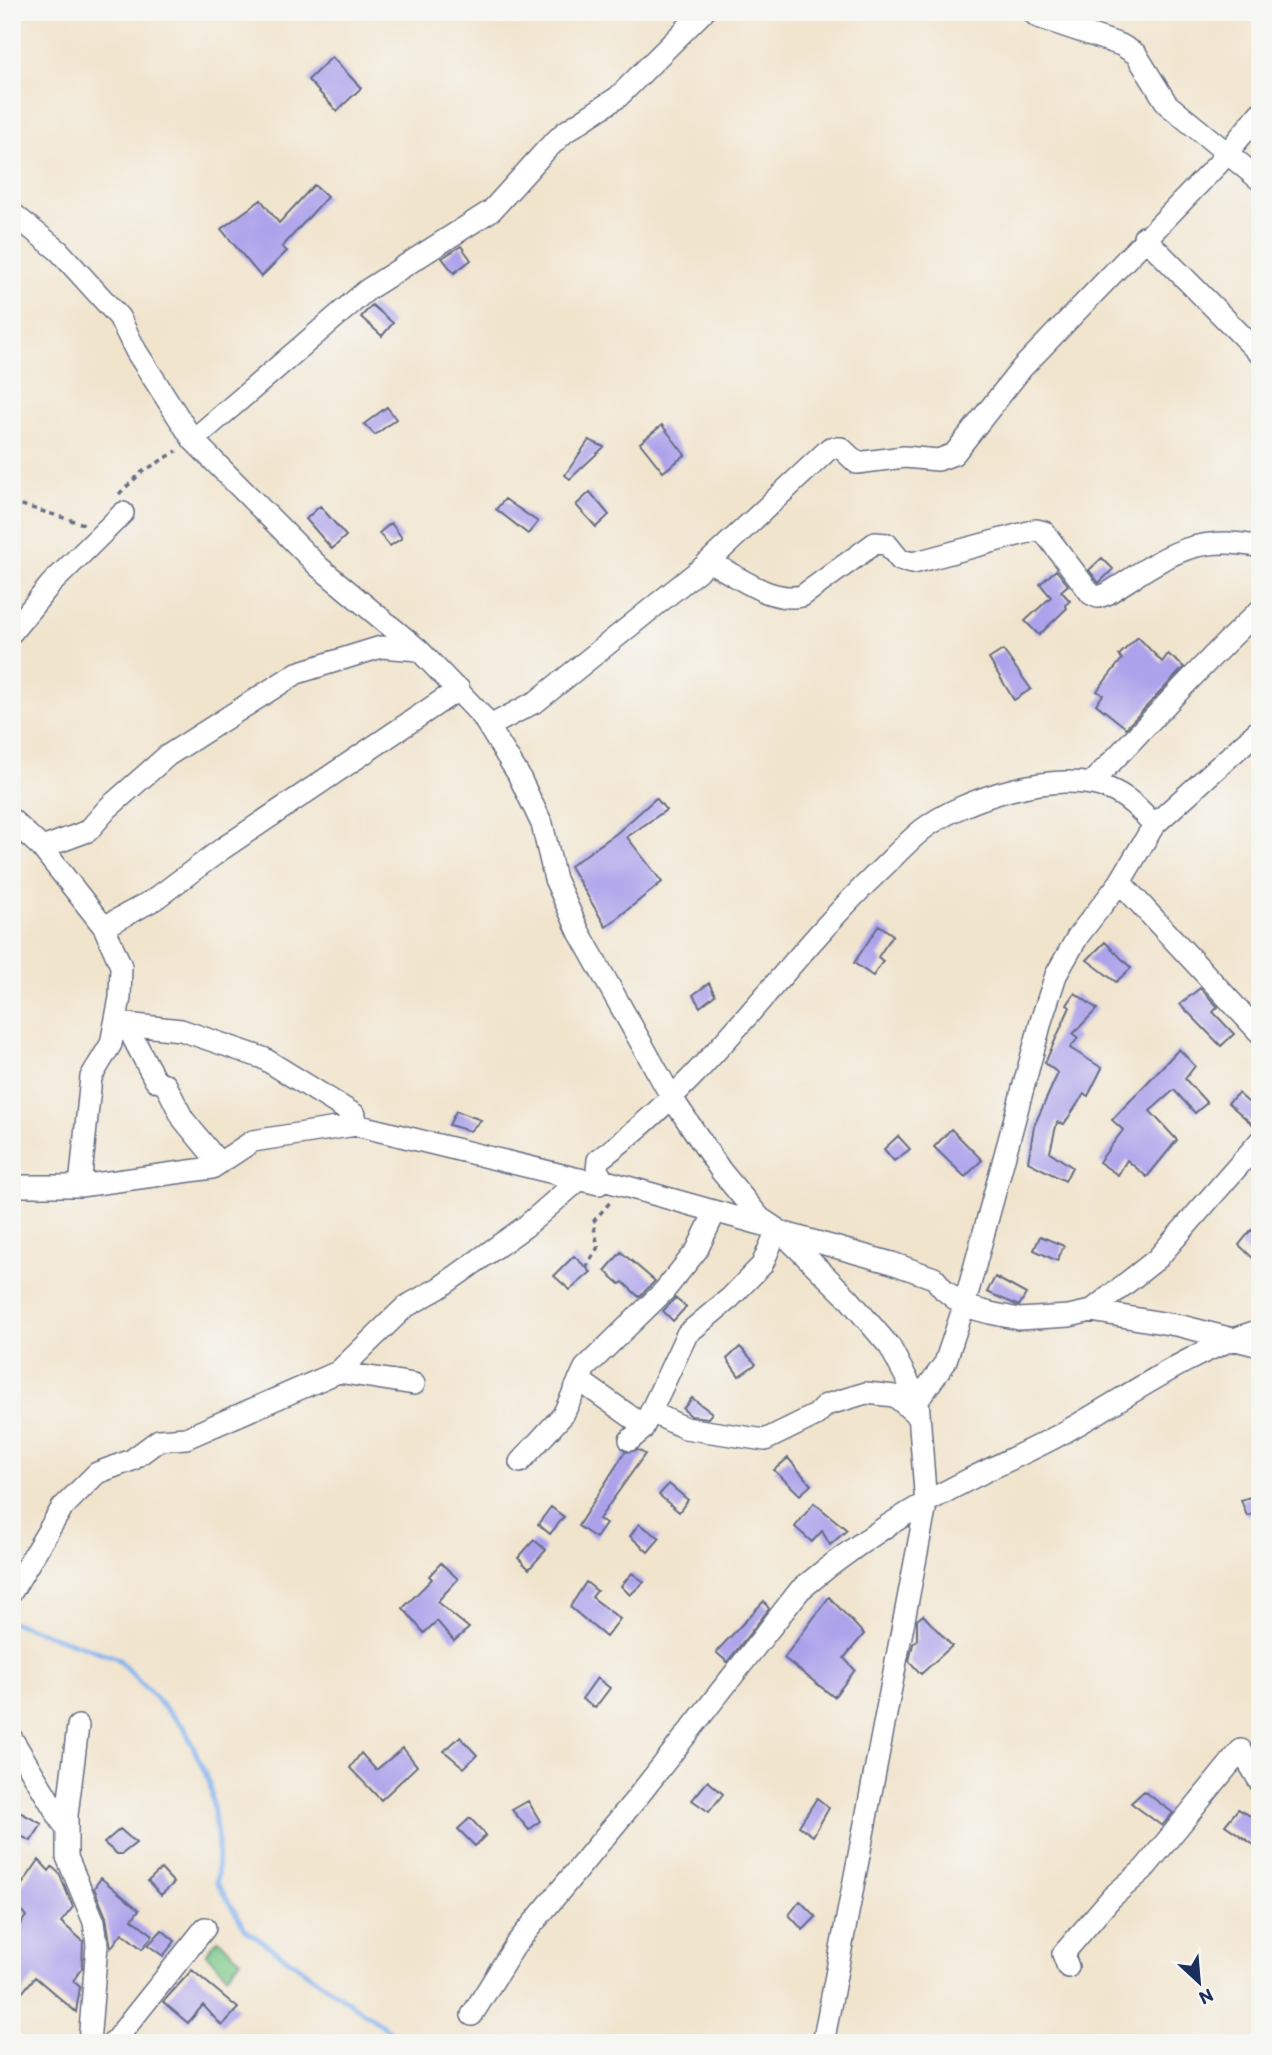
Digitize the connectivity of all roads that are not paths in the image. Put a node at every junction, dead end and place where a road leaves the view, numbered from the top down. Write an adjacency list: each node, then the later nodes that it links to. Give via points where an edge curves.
1 (704, 12): 9 (street, via 618,97 565,132 492,210 367,290)
2 (1032, 12): 4 (street, via 1136,54 1167,104)
3 (1260, 113): 4 (street)
4 (1226, 154): 5 (street); 7 (street)
5 (1260, 180)
6 (12, 213): 9 (street, via 59,251 119,317 135,351)
7 (1144, 237): 8 (street); 12 (street, via 1022,368 954,454 939,460 904,457 857,463 841,448 830,448)
8 (1260, 354)
9 (193, 440): 15 (street, via 319,567)
10 (118, 505): 14 (street)
11 (1260, 547): 12 (street, via 1219,542 1185,548 1098,597 1041,530 913,563 900,560 887,544 875,543 802,596 790,598 777,597)
12 (709, 562): 17 (street, via 537,701)
13 (1260, 610): 19 (street, via 1215,651)
14 (12, 632)
15 (419, 650): 16 (street); 22 (street, via 382,647 297,673 167,756 88,831)
16 (459, 689): 17 (street); 24 (street, via 155,899)
17 (490, 726): 27 (street, via 542,824 566,908)
18 (1260, 729): 21 (street)
19 (1090, 784): 21 (street, via 1126,797); 27 (street, via 1027,785 992,796 923,829 829,919)
20 (12, 820): 22 (street)
21 (1154, 825): 23 (street)
22 (43, 848): 24 (street)
23 (1120, 882): 26 (street); 37 (street, via 1078,936 1056,975 1021,1085)
24 (104, 928): 25 (street, via 121,965)
25 (116, 1023): 28 (street, via 181,1030 262,1058 355,1115); 30 (street, via 131,1034 155,1080 166,1085 183,1119); 34 (street, via 111,1044 91,1077)
26 (1260, 1033)
27 (672, 1098): 32 (street, via 598,1160 597,1170); 36 (street, via 721,1171)
28 (356, 1125): 30 (street, via 253,1141); 31 (street)
29 (1260, 1141): 38 (street, via 1157,1259)
30 (219, 1163): 34 (street, via 212,1168)
31 (580, 1179): 32 (street); 42 (street, via 526,1226 439,1289 405,1307)
32 (613, 1183): 35 (street)
33 (12, 1186): 34 (street)
34 (80, 1186)
35 (715, 1212): 36 (street); 43 (street, via 696,1250 672,1280 585,1368)
36 (776, 1230): 37 (street, via 934,1278); 45 (street, via 849,1299 890,1347); 46 (street, via 762,1265 687,1334)
37 (964, 1306): 38 (street, via 1019,1319); 45 (street, via 944,1363)
38 (1091, 1311): 40 (street)
39 (1260, 1330): 40 (street)
40 (1233, 1338): 41 (street); 48 (street)
41 (1260, 1346)
42 (338, 1372): 44 (street); 49 (street, via 186,1438 159,1440 132,1460 97,1473 62,1508)
43 (579, 1380): 46 (street); 47 (street, via 563,1415)
44 (414, 1384)
45 (918, 1408): 46 (street, via 895,1396 866,1393 826,1405 816,1415 765,1440); 48 (street)
46 (642, 1426)
47 (520, 1462)
48 (926, 1505): 56 (street, via 873,1535 800,1590 516,1944); 57 (street)
49 (12, 1591)
50 (78, 1726): 53 (street)
51 (12, 1738): 53 (street)
52 (1260, 1782): 55 (street, via 1241,1750 1144,1868 1070,1945 1063,1954)
53 (67, 1830): 58 (street, via 70,1869 90,1912 97,1945)
54 (205, 1928): 59 (street)
55 (1068, 1967)
56 (472, 2015)
57 (824, 2038)
58 (90, 2042)
59 (113, 2043)

